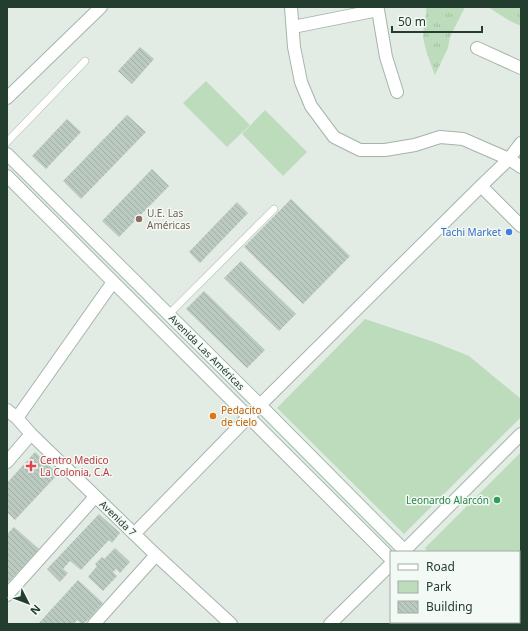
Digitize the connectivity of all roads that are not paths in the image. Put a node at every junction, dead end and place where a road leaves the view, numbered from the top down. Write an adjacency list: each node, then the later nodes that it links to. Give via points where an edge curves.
1 (291, 7): 3 (street)
2 (97, 8): 8 (street)
3 (292, 27): 7 (street, via 378,10 386,57); 12 (street, via 300,82 311,106 334,137 360,150 385,150 440,138 463,139)
4 (477, 48): 6 (street)
5 (85, 61): 9 (lane)
6 (521, 68)
7 (397, 92)
8 (7, 98)
9 (7, 142)
10 (521, 142): 12 (street)
11 (7, 154): 19 (street, Avenida Las Américas)
12 (509, 159): 13 (street); 15 (street)
13 (521, 167)
14 (7, 176): 18 (street, Avenida Las Américas)
15 (481, 186): 17 (street); 20 (street)
16 (274, 209): 19 (lane)
17 (521, 226)
18 (113, 282): 22 (street, Avenida Las Américas); 23 (street)
19 (169, 314): 20 (street, Avenida Las Américas)
20 (260, 405): 22 (street); 29 (street, Avenida Las Américas)
21 (7, 410): 23 (street, Avenida 7)
22 (249, 417): 28 (street); 32 (street, Avenida Las Américas)
23 (17, 418): 24 (street, Avenida 7)
24 (31, 434): 26 (street); 27 (street, Avenida 7)
25 (521, 434): 30 (street)
26 (7, 462)
27 (96, 497): 28 (street, Avenida 7); 34 (street)
28 (134, 534): 31 (street, Avenida 7)
29 (403, 551)
30 (405, 551)
31 (156, 555): 35 (street, Avenida 7); 36 (street)
32 (390, 558)
33 (390, 565): 37 (street)
34 (7, 595)
35 (226, 622)
36 (94, 624)
37 (330, 624)

